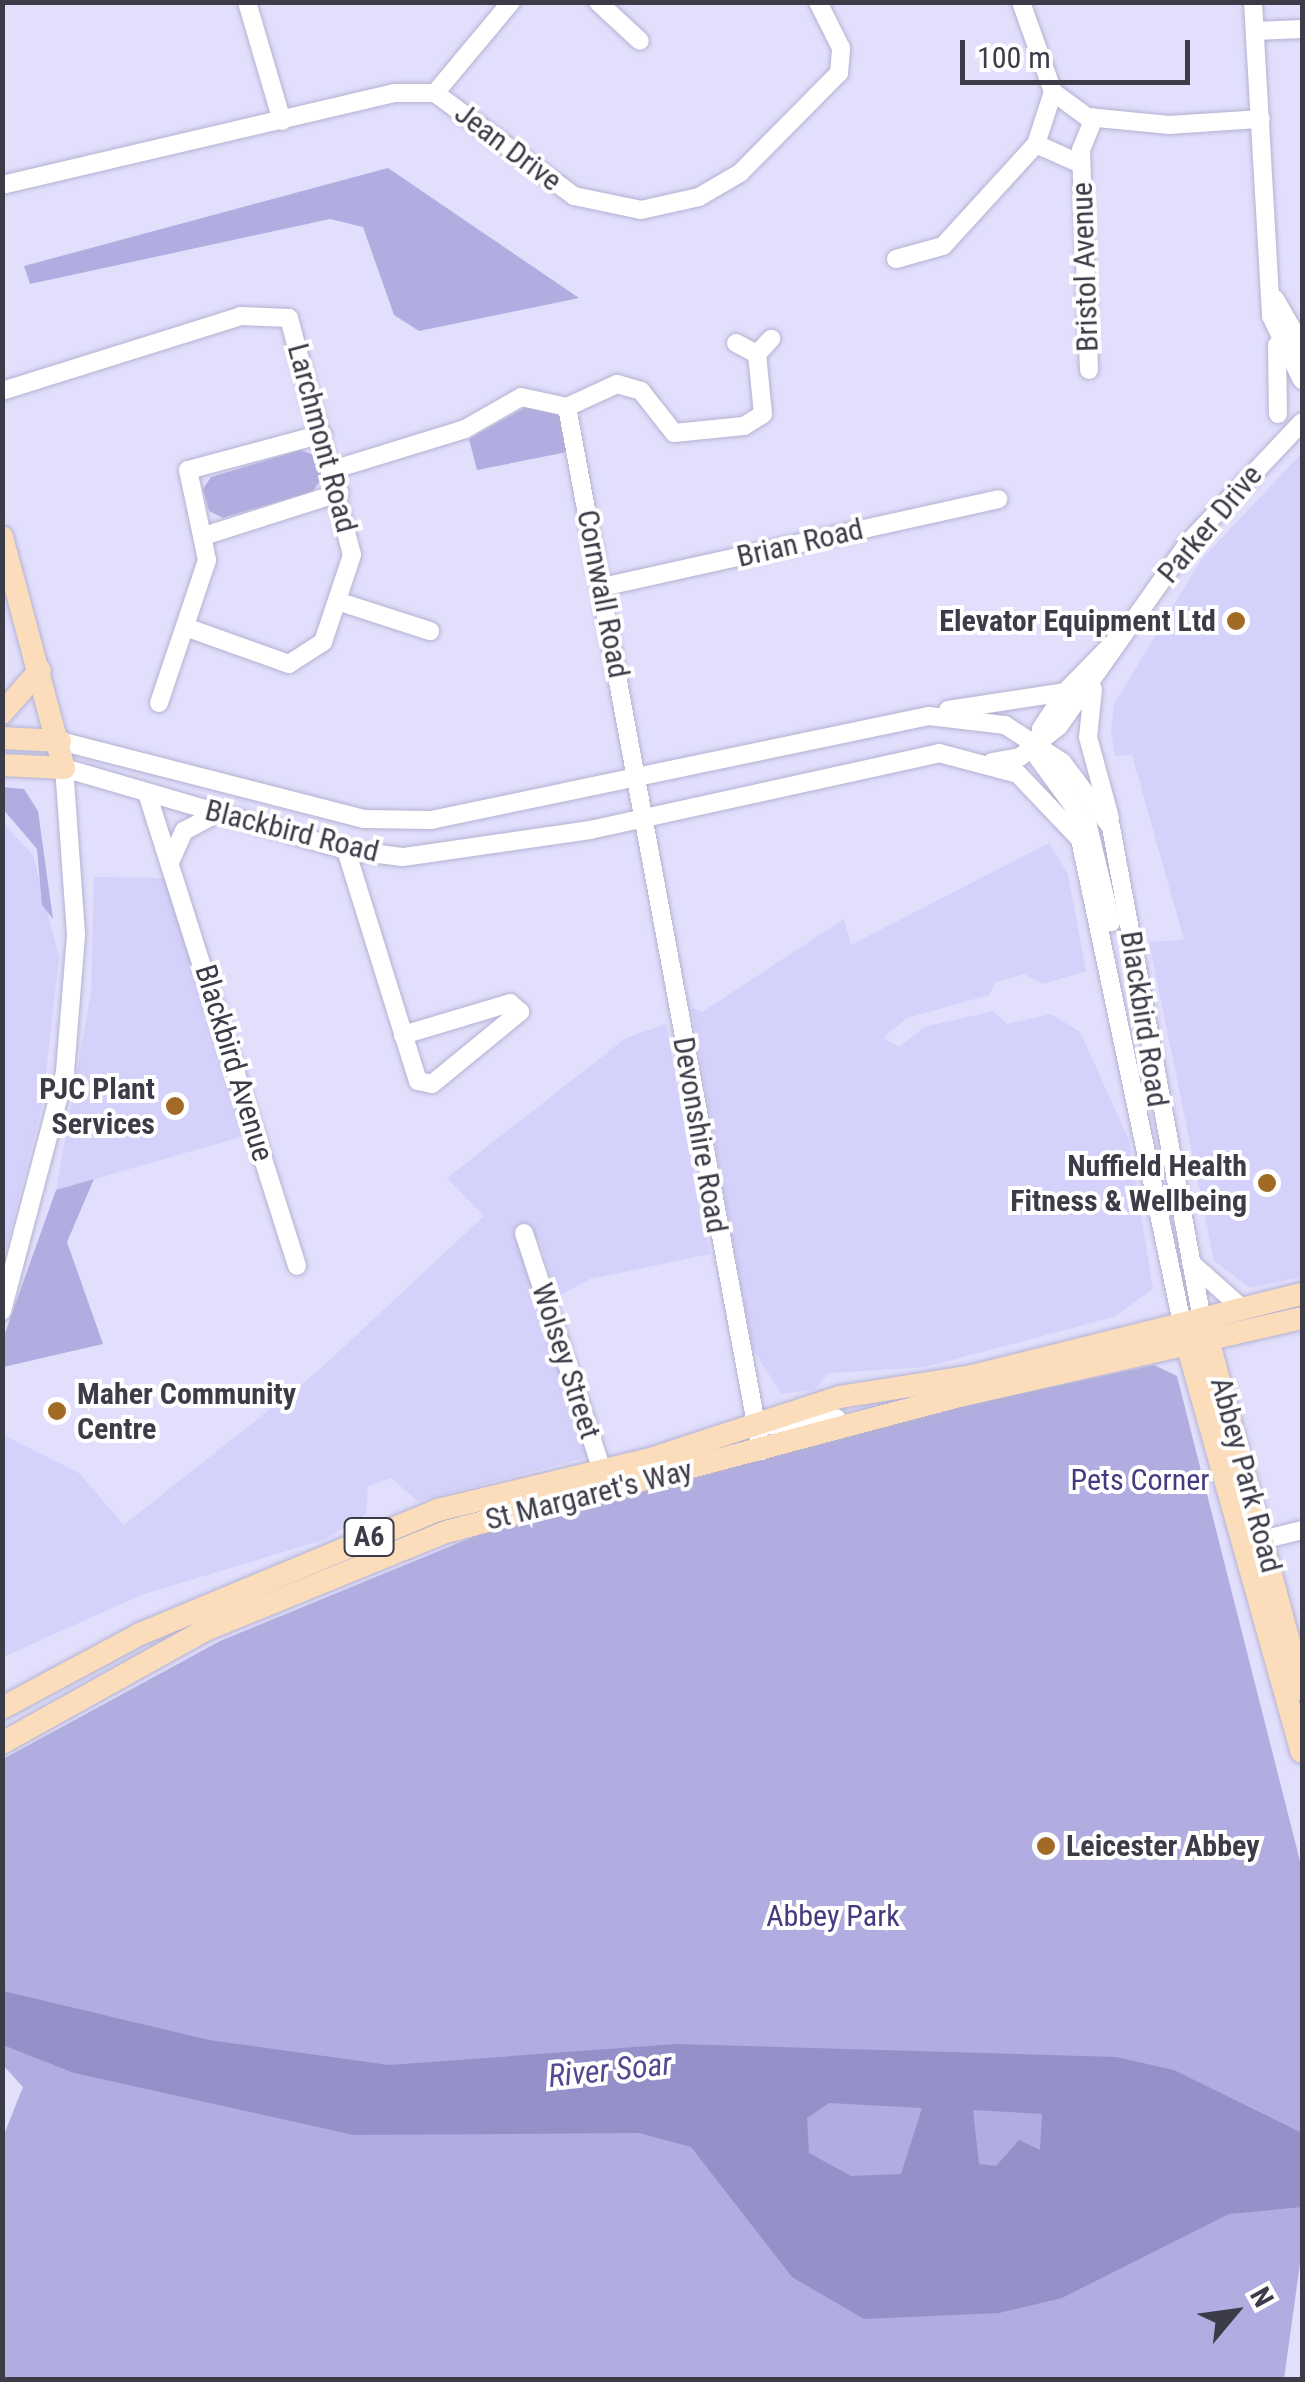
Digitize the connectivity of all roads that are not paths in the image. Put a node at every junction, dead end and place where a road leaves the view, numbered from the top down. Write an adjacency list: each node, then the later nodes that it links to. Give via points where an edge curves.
1 (247, 2): 14 (street)
2 (512, 2): 10 (street)
3 (598, 2): 9 (street)
4 (818, 2): 10 (street, Jean Drive, via 841,48 839,72 740,173 699,197 640,210 574,196)
5 (1021, 2): 11 (street)
6 (1253, 2): 8 (street)
7 (1302, 29): 8 (street)
8 (1255, 31): 13 (street)
9 (640, 41)
10 (435, 92): 14 (street, Jean Drive, via 394,93)
11 (1053, 92): 12 (street, via 1072,110); 15 (street)
12 (1094, 118): 13 (street); 16 (street, Bristol Avenue)
13 (1260, 119): 19 (street)
14 (282, 121): 17 (street, Jean Drive)
15 (1036, 144): 16 (street, Bristol Avenue); 18 (street, via 943,246)
16 (1081, 164): 25 (street, Bristol Avenue)
17 (2, 186)
18 (896, 260)
19 (1275, 299): 21 (street); 23 (street)
20 (772, 339): 24 (street)
21 (1277, 341): 26 (street); 29 (street)
22 (736, 343): 24 (street)
23 (1302, 346)
24 (757, 354): 28 (street, via 763,414 744,426 674,433 642,391 617,384)
25 (1089, 370)
26 (1302, 380)
27 (2, 391): 31 (street, Larchmont Road, via 241,316 289,318)
28 (567, 407): 32 (street, via 521,397 465,429); 37 (street, Cornwall Road)
29 (1278, 414)
30 (1302, 422): 41 (street, Parker Drive, via 1207,520)
31 (322, 434): 32 (street, Larchmont Road); 35 (street, via 188,470)
32 (332, 470): 33 (street, Larchmont Road)
33 (340, 493): 35 (street); 38 (street, Larchmont Road, via 352,555)
34 (998, 499): 37 (street, Brian Road)
35 (207, 535): 39 (street)
36 (2, 537): 42 (main road)
37 (602, 588): 54 (street, Cornwall Road)
38 (336, 601): 39 (street, Larchmont Road, via 322,642 290,664); 40 (street)
39 (185, 626): 45 (street)
40 (430, 630)
41 (1126, 633): 43 (street, Parker Drive); 44 (street, Parker Drive)
42 (40, 670): 46 (main road); 49 (main road)
43 (1098, 674): 50 (street, Parker Drive); 58 (street, Parker Drive, via 1085,710)
44 (1065, 692): 47 (street); 50 (street, Parker Drive)
45 (159, 703)
46 (2, 713)
47 (929, 716): 50 (street, Blackbird Road, via 1005,724); 54 (street, Blackbird Road)
48 (2, 738): 49 (main road, Blackbird Road)
49 (60, 741): 53 (main road); 54 (street, Blackbird Road, via 364,820 496,812)
50 (1038, 745): 51 (street, Parker Drive); 58 (street, Blackbird Road, via 1089,788); 61 (street, Blackbird Road, via 1044,769 1097,848 1111,921)
51 (992, 762): 57 (street, Blackbird Road, via 939,752); 61 (street, Blackbird Road, via 1044,794 1080,839)
52 (2, 766): 53 (main road, Blackbird Road)
53 (64, 768): 55 (street, Blackbird Road); 70 (street, via 76,918 65,1072)
54 (638, 780): 57 (street)
55 (147, 793): 56 (street, Blackbird Road); 60 (street, Blackbird Avenue)
56 (218, 813): 59 (street, Blackbird Road); 60 (street, via 184,831)
57 (644, 818): 59 (street, Blackbird Road, via 483,850); 74 (street, Devonshire Road)
58 (1111, 826): 62 (street, Blackbird Road)
59 (346, 850): 64 (street)
60 (172, 860): 67 (street, Blackbird Avenue)
61 (1105, 942): 63 (street, Blackbird Road)
62 (1146, 1030): 63 (street); 66 (street, Blackbird Road)
63 (1122, 1033): 72 (street, Blackbird Road)
64 (404, 1035): 64 (street, via 510,1003 520,1012 432,1084 418,1081)
65 (524, 1234): 76 (street, Wolsey Street)
66 (1188, 1260): 69 (street, via 1212,1291); 72 (street, Blackbird Road)
67 (297, 1266)
68 (1302, 1294): 69 (main road, A6)
69 (1243, 1309): 72 (main road, A6)
70 (2, 1312)
71 (1302, 1318): 72 (main road, A6)
72 (1195, 1334): 73 (main road, St Margaret's Way / A6); 74 (main road, St Margaret's Way / A6); 78 (main road, Abbey Park Road)
73 (886, 1418): 74 (street, via 768,1430); 75 (main road, St Margaret's Way / A6)
74 (757, 1422): 75 (street, Devonshire Road); 76 (main road, St Margaret's Way / A6)
75 (762, 1452): 76 (main road, St Margaret's Way / A6)
76 (605, 1480): 80 (main road, St Margaret's Way / A6, via 395,1526 140,1634); 81 (main road, St Margaret's Way / A6, via 446,1532 258,1608 78,1695)
77 (1302, 1530): 78 (street)
78 (1255, 1542): 79 (main road, Abbey Park Road); 82 (main road, Abbey Park Road)
79 (1302, 1688)
80 (2, 1708)
81 (2, 1743)
82 (1302, 1752)

